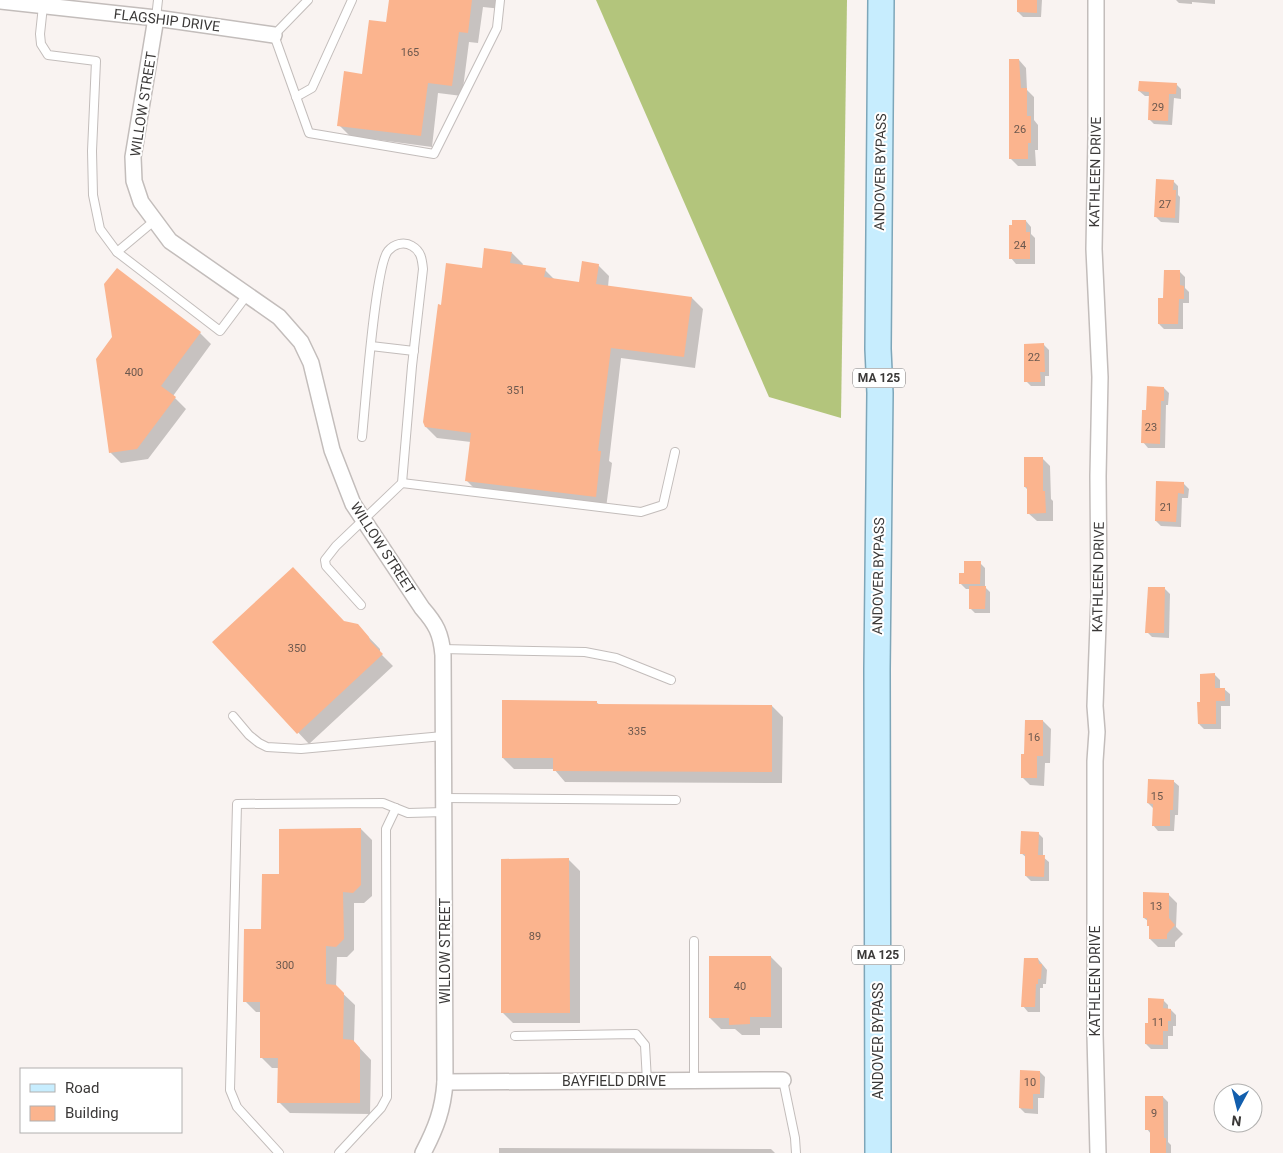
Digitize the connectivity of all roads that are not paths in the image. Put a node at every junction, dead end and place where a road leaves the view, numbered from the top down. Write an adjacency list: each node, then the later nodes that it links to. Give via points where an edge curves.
1 (158, 0): 9 (lane)
2 (308, 0): 10 (lane)
3 (352, 0): 11 (lane, via 312,88)
4 (500, 0): 11 (lane, via 497,28 434,154 309,133)
5 (882, 0): 39 (main road, ANDOVER BYPASS / MA 125, via 878,348)
6 (1096, 0): 40 (street, KATHLEEN DRIVE, via 1094,249 1100,377 1095,706)
7 (0, 1): 8 (street, FLAGSHIP DRIVE)
8 (43, 6): 9 (street, FLAGSHIP DRIVE); 13 (lane, via 41,44 48,55 96,61 93,195 100,229)
9 (156, 18): 10 (street, FLAGSHIP DRIVE); 12 (street, WILLOW STREET, via 133,158 134,181 141,202)
10 (274, 35): 11 (lane)
11 (296, 97)
12 (154, 221): 13 (lane); 14 (street, WILLOW STREET, via 170,241)
13 (117, 252): 14 (lane, via 220,331)
14 (247, 295): 20 (street, WILLOW STREET, via 279,317 302,342 311,363 332,450 353,504)
15 (371, 346): 16 (lane); 16 (lane, via 376,299 387,252 398,244 408,244 417,249 423,269); 17 (lane)
16 (414, 351): 19 (lane)
17 (362, 437)
18 (675, 452): 19 (lane, via 663,504 641,512)
19 (402, 483): 20 (lane)
20 (363, 520): 21 (lane, via 325,560 326,566); 22 (street, WILLOW STREET, via 436,624)
21 (361, 604)
22 (442, 650): 23 (lane, via 585,652 616,658); 25 (street, WILLOW STREET)
23 (671, 680)
24 (232, 716): 25 (lane, via 249,735 268,748 301,749)
25 (443, 736): 27 (street, WILLOW STREET)
26 (676, 800): 27 (lane)
27 (444, 805): 28 (lane, via 408,812); 34 (street, WILLOW STREET)
28 (396, 808): 35 (lane, via 383,803 237,804 230,1090 237,1107); 36 (lane, via 386,829 387,1097 381,1108)
29 (694, 942): 33 (lane)
30 (515, 1036): 32 (lane, via 636,1034 645,1045)
31 (783, 1080): 33 (street, BAYFIELD DRIVE); 38 (lane)
32 (647, 1081): 33 (street, BAYFIELD DRIVE); 34 (street, BAYFIELD DRIVE)
33 (694, 1081)
34 (445, 1082): 37 (street, WILLOW STREET, via 441,1114)
35 (279, 1153)
36 (339, 1153)
37 (423, 1153)
38 (796, 1153)
39 (878, 1153)
40 (1098, 1153)

